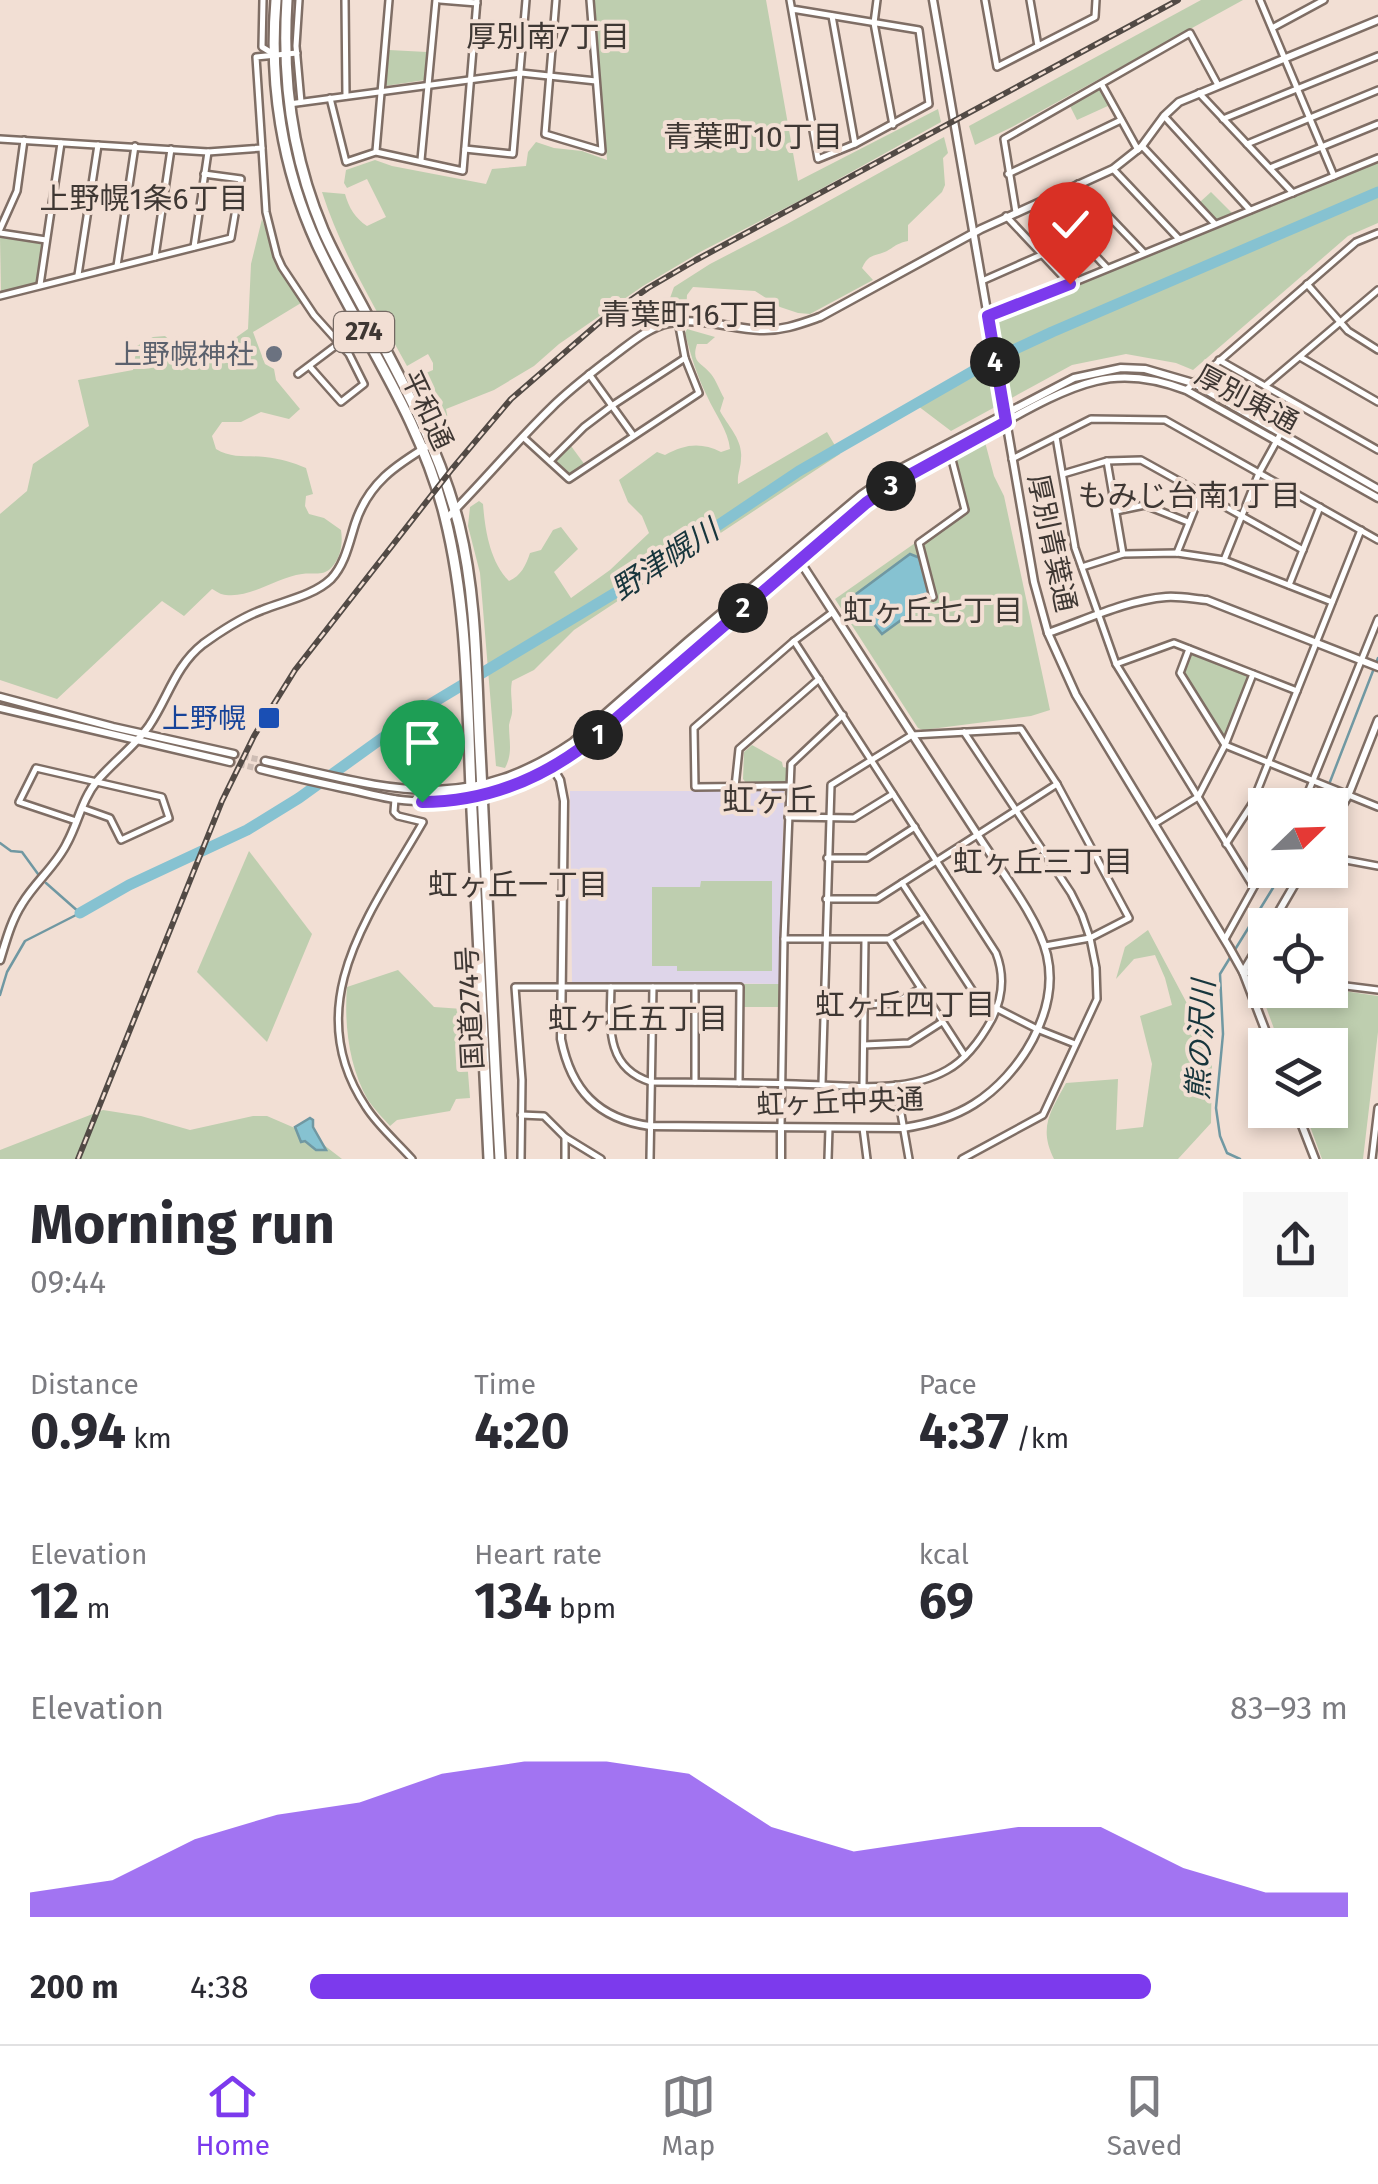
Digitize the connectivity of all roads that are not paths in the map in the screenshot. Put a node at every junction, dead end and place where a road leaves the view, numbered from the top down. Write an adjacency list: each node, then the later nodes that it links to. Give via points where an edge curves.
1 (263, 0): 26 (street, via 262,47)
2 (276, 0): 26 (highway, 平和通 / 274)
3 (287, 0): 26 (highway, 平和通 / 274)
4 (299, 0): 26 (street)
5 (345, 0): 40 (street)
6 (389, 0): 38 (street)
7 (438, 0): 19 (street); 33 (street)
8 (526, 0): 29 (street)
9 (556, 0): 30 (street)
10 (590, 0): 32 (street)
11 (790, 0): 20 (street)
12 (877, 0): 23 (street)
13 (933, 0): 78 (street, 厚別青葉通)
14 (985, 0): 25 (street, via 997,67)
15 (1030, 0): 25 (street)
16 (1096, 0): 25 (street, via 1096,17)
17 (1260, 0): 24 (street)
18 (1324, 0): 24 (street)
19 (477, 2): 31 (street)
20 (792, 9): 21 (street); 52 (street, via 818,159)
21 (832, 16): 23 (street); 52 (street)
22 (1378, 20): 28 (street)
23 (874, 23): 47 (street); 47 (street, via 919,30 929,104)
24 (1273, 28): 28 (street)
25 (1039, 47)
26 (286, 54): 42 (highway, 平和通 / 274); 56 (street, via 256,58); 116 (highway, 平和通 / 274, via 282,134 301,202 322,254)
27 (1378, 56): 36 (street)
28 (1285, 58): 35 (street); 36 (street)
29 (521, 74): 30 (street); 31 (street); 60 (street, via 513,154)
30 (550, 76): 32 (street); 32 (street, via 545,134 602,151)
31 (470, 80): 33 (street); 60 (street)
32 (596, 81)
33 (428, 85): 38 (street); 64 (street)
34 (1102, 85): 35 (street, via 1190,33); 46 (street); 68 (street, via 1004,139)
35 (1218, 85): 39 (street)
36 (1298, 88): 44 (street); 45 (street)
37 (1378, 90): 44 (street)
38 (382, 91): 40 (street); 62 (street)
39 (1199, 93): 43 (street); 45 (street)
40 (346, 96): 41 (street)
41 (330, 98): 42 (street); 62 (street, via 346,162)
42 (295, 103): 116 (highway, 平和通 / 274, via 298,154 323,230 408,392)
43 (1164, 116): 57 (street); 73 (street)
44 (1310, 118): 53 (street); 58 (street)
45 (1223, 119): 53 (street)
46 (1121, 120): 57 (street); 68 (street)
47 (892, 124): 52 (street)
48 (1378, 124): 58 (street)
49 (0, 139): 50 (street)
50 (24, 140): 51 (street); 77 (street, via 16,192)
51 (61, 143): 54 (street); 81 (street)
52 (855, 144)
53 (1247, 144): 65 (street)
54 (98, 145): 55 (street); 88 (street)
55 (135, 146): 59 (street); 86 (street)
56 (262, 148): 61 (street); 98 (street, via 266,212 282,268)
57 (1140, 148): 66 (street); 76 (street)
58 (1322, 148): 65 (street); 69 (street)
59 (171, 149): 61 (street); 85 (street)
60 (465, 149): 64 (street, via 463,171)
61 (208, 152): 67 (street)
62 (376, 152): 64 (street)
63 (1378, 158): 69 (street)
64 (421, 160)
65 (1270, 168): 71 (street)
66 (1113, 169): 70 (street); 80 (street)
67 (204, 174): 82 (street); 82 (street, via 241,179 231,238)
68 (1008, 174): 74 (street)
69 (1334, 176): 71 (street)
70 (1078, 184): 72 (street); 83 (street)
71 (1293, 192): 73 (street)
72 (1042, 200): 74 (street); 87 (street)
73 (1250, 210): 76 (street)
74 (1016, 212): 75 (street)
75 (1006, 216): 78 (street); 84 (street)
76 (1215, 224): 80 (street)
77 (0, 231): 81 (street)
78 (974, 232): 89 (street, 厚別青葉通); 96 (street, via 792,327)
79 (1378, 233): 91 (street, via 1356,242)
80 (1178, 239): 83 (street)
81 (46, 240): 92 (street)
82 (194, 247): 85 (street)
83 (1144, 253): 87 (street)
84 (1042, 255): 89 (street); 90 (street)
85 (156, 257): 86 (street)
86 (117, 266): 88 (street)
87 (1108, 268): 90 (street)
88 (78, 276): 92 (street)
89 (982, 281): 95 (street, 厚別青葉通)
90 (1070, 284): 95 (street)
91 (1307, 284): 97 (street); 102 (street)
92 (40, 285): 94 (street)
93 (1378, 291): 97 (street)
94 (0, 296)
95 (988, 316): 111 (street, 厚別青葉通)
96 (678, 322): 101 (street); 105 (street, via 642,335)
97 (1340, 323): 99 (street); 100 (street)
98 (338, 344): 103 (street); 103 (street, via 364,384 341,402)
99 (1378, 350)
100 (1300, 357): 107 (street); 109 (street)
101 (685, 358): 110 (street); 112 (street, via 699,393)
102 (1219, 360): 106 (street); 107 (street)
103 (310, 367): 104 (street)
104 (298, 374)
105 (589, 374): 110 (street); 113 (street)
106 (1193, 383): 108 (street); 111 (street, 厚別東通, via 1145,369 1098,372 1074,378); 115 (street, 厚別東通)
107 (1264, 386): 117 (street)
108 (1186, 390): 111 (street, 厚別東通, via 1134,377 1096,381); 115 (street, 厚別東通)
109 (1378, 402)
110 (613, 405): 112 (street); 120 (street)
111 (1005, 417): 118 (street, 厚別東通); 119 (street, 厚別青葉通); 138 (street, 厚別東通, via 894,472)
112 (633, 435): 120 (street, via 569,479)
113 (523, 437): 120 (street); 128 (street)
114 (1056, 437): 119 (street); 122 (street, via 1092,419 1165,420); 123 (street)
115 (1280, 437): 122 (street); 124 (street, 厚別東通); 126 (street, 厚別東通)
116 (427, 447): 128 (highway, 平和通 / 274); 131 (highway, 平和通 / 274); 165 (street, via 371,490 330,579 241,619 199,647)
117 (1378, 450)
118 (950, 452): 138 (street, 厚別東通, via 880,493); 142 (street, via 965,510 919,543)
119 (1012, 459): 147 (street, 厚別青葉通)
120 (550, 461)
121 (1107, 461): 123 (street); 125 (street, via 1142,460); 129 (street)
122 (1259, 473): 127 (street); 130 (street)
123 (1064, 474): 140 (street)
124 (1378, 488)
125 (1200, 493): 130 (street); 132 (street)
126 (1378, 498)
127 (1320, 507): 133 (street); 135 (street)
128 (455, 510): 131 (street); 182 (highway, 平和通 / 274, via 476,655)
129 (1116, 511): 132 (street, via 1145,506); 137 (street)
130 (1242, 517): 135 (street); 139 (street)
131 (446, 519): 182 (highway, 平和通 / 274)
132 (1188, 522): 136 (street)
133 (1361, 530): 134 (street); 143 (street)
134 (1378, 540)
135 (1303, 550): 141 (street)
136 (1177, 553): 137 (street); 139 (street)
137 (1123, 554): 140 (street)
138 (794, 558): 144 (street, 虹ヶ丘中央通); 157 (street, 厚別東通); 159 (street, 厚別東通)
139 (1224, 560): 141 (street)
140 (1082, 567): 145 (street)
141 (1289, 585): 143 (street)
142 (933, 597)
143 (1332, 602): 149 (street)
144 (832, 612): 148 (street); 164 (street, 虹ヶ丘中央通)
145 (1098, 615): 147 (street); 149 (street, via 1171,596 1207,600); 151 (street)
146 (1378, 619): 152 (street)
147 (1048, 633): 193 (street, 厚別青葉通, via 1076,695)
148 (794, 641): 154 (street); 178 (street, via 694,728 695,787)
149 (1317, 643): 152 (street); 155 (street)
150 (1189, 649): 151 (street, via 1174,644); 153 (street); 166 (street, via 1180,673)
151 (1116, 664): 185 (street)
152 (1370, 664): 175 (street)
153 (1253, 674): 155 (street); 166 (street)
154 (818, 679): 160 (street); 178 (street, via 738,749)
155 (1297, 691): 171 (street)
156 (0, 697): 165 (street)
157 (618, 704): 159 (street); 168 (street, 厚別東通)
158 (0, 709): 165 (street)
159 (624, 712): 172 (street, 厚別東通)
160 (843, 715): 169 (street); 177 (street, via 792,764)
161 (1378, 720): 162 (street)
162 (1376, 731): 181 (street)
163 (964, 732): 164 (street); 176 (street, via 1021,729); 189 (street)
164 (912, 735): 169 (street); 195 (street, 虹ヶ丘中央通)
165 (140, 737): 167 (street); 174 (street)
166 (1224, 744): 171 (street); 185 (street)
167 (232, 758)
168 (548, 760): 172 (street, 虹ヶ丘中央通); 182 (street, 厚別東通)
169 (871, 760): 183 (street); 191 (street, via 831,784)
170 (265, 761): 182 (street, 厚別東通, via 414,791)
171 (1268, 763): 175 (street); 196 (street)
172 (553, 768): 182 (street, 厚別東通); 218 (street, 虹ヶ丘中央通, via 564,801)
173 (260, 770): 186 (street, 厚別東通)
174 (96, 782): 187 (street); 187 (street, via 162,798 170,818 120,840 110,818); 192 (street, via 36,768 20,802)
175 (1313, 782): 179 (street); 180 (street)
176 (1057, 784): 189 (street); 206 (street, via 1128,918)
177 (790, 786): 178 (street); 190 (street)
178 (735, 787)
179 (1310, 788)
180 (1330, 788)
181 (1348, 788)
182 (477, 791): 186 (street, 厚別東通, via 430,802); 250 (highway, 国道274号 / 274); 251 (highway, 国道274号 / 274)
183 (893, 793): 191 (street, via 854,818); 194 (street)
184 (1348, 795): 188 (street)
185 (1198, 797): 193 (street); 196 (street)
186 (394, 799): 249 (street, via 398,816 423,822 352,949 338,1018 354,1086)
187 (82, 808): 192 (street)
188 (1378, 808)
189 (1015, 810): 195 (street); 206 (street, via 1071,893)
190 (788, 817): 191 (street); 207 (street)
191 (828, 818): 197 (street)
192 (76, 821): 214 (street, via 59,858 17,912)
193 (1154, 824): 211 (street, 厚別青葉通)
194 (915, 827): 197 (street, via 867,858); 198 (street)
195 (978, 835): 198 (street); 212 (street, 虹ヶ丘中央通)
196 (1226, 844): 201 (street)
197 (827, 858): 204 (street)
198 (937, 860): 202 (street); 225 (street, via 1002,968)
199 (1348, 860): 200 (street)
200 (1378, 866)
201 (1248, 878)
202 (902, 883): 204 (street, via 877,899); 205 (street)
203 (1252, 888): 211 (street)
204 (826, 899): 208 (street)
205 (924, 918): 210 (street); 225 (street, via 978,1000)
206 (1090, 938): 212 (street); 229 (street, via 1096,999)
207 (784, 939): 208 (street); 235 (street)
208 (825, 939): 209 (street); 236 (street)
209 (865, 940): 210 (street); 224 (street)
210 (889, 940): 222 (street)
211 (1226, 943): 215 (street, 厚別青葉通)
212 (1045, 946): 228 (street, 虹ヶ丘中央通, via 1048,998)
213 (1248, 959): 215 (street)
214 (0, 960)
215 (1241, 969): 216 (street); 227 (street, 厚別青葉通)
216 (1248, 971)
217 (1348, 986): 223 (street)
218 (562, 987): 219 (street); 240 (street, via 515,987); 242 (street, 虹ヶ丘中央通, via 565,1058 580,1088 618,1119)
219 (610, 987): 220 (street); 232 (street, via 615,1050 631,1072)
220 (653, 987): 221 (street); 232 (street)
221 (695, 987): 233 (street); 234 (street, via 740,988)
222 (921, 988): 224 (street, via 895,1004); 226 (street)
223 (1378, 990)
224 (866, 1005): 230 (street)
225 (996, 1010): 228 (street); 231 (street)
226 (942, 1022): 230 (street, via 908,1043); 231 (street)
227 (1265, 1028)
228 (1036, 1029): 229 (street); 246 (street, 虹ヶ丘中央通, via 1020,1060 976,1103 939,1121)
229 (1075, 1044): 260 (street, via 1043,1115)
230 (864, 1045): 237 (street)
231 (965, 1056): 238 (street, via 949,1070)
232 (651, 1082): 233 (street); 242 (street)
233 (695, 1082): 234 (street)
234 (740, 1083): 235 (street)
235 (782, 1084): 236 (street); 243 (street)
236 (822, 1084): 237 (street)
237 (863, 1085): 238 (street)
238 (896, 1085): 246 (street)
239 (1378, 1108): 241 (street)
240 (521, 1115): 248 (street, via 544,1116); 252 (street)
241 (1377, 1117): 262 (street)
242 (650, 1126): 243 (street, 虹ヶ丘中央通); 255 (street)
243 (781, 1127): 244 (street, 虹ヶ丘中央通); 256 (street)
244 (828, 1128): 245 (street, 虹ヶ丘中央通); 257 (street)
245 (863, 1128): 246 (street, 虹ヶ丘中央通); 258 (street)
246 (903, 1128): 259 (street)
247 (1303, 1128): 261 (street)
248 (565, 1138): 253 (street); 254 (street)
249 (412, 1159)
250 (490, 1159)
251 (500, 1159)
252 (521, 1159)
253 (565, 1159)
254 (601, 1159)
255 (650, 1159)
256 (781, 1159)
257 (828, 1159)
258 (867, 1159)
259 (908, 1159)
260 (962, 1159)
261 (1315, 1159)
262 (1372, 1159)

